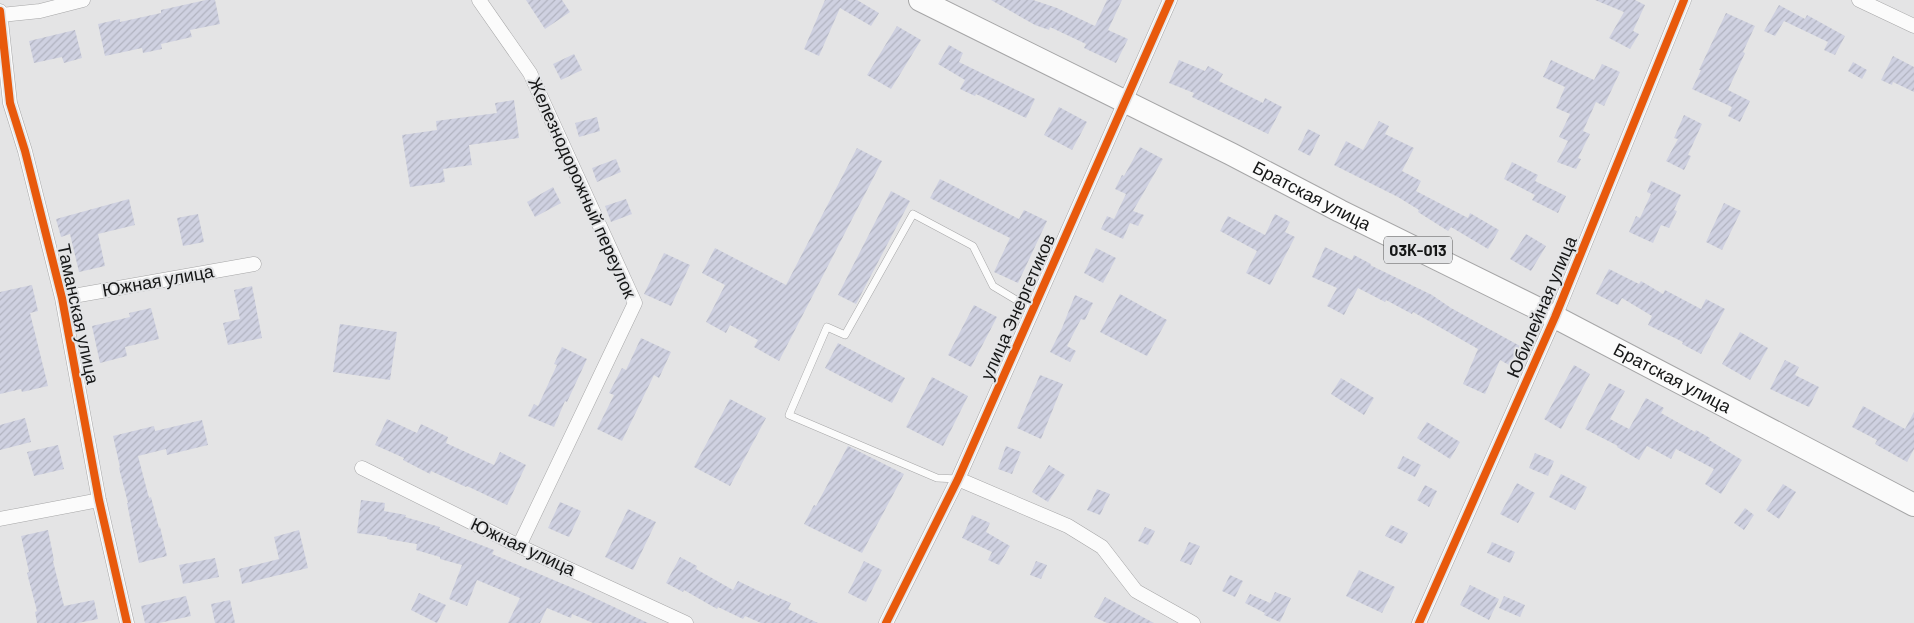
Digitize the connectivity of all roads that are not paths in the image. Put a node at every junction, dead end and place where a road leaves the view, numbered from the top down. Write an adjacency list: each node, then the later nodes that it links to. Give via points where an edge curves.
1 (83, 0): 8 (street, via 40,11)
2 (479, 0): 20 (street, Железнодорожный переулок, via 530,72 635,303)
3 (920, 0): 10 (main road, Братская улица / 03К-013)
4 (1170, 0): 10 (street, улица Энергетиков)
5 (1684, 0): 14 (street, Юбилейная улица)
6 (1859, 0): 9 (street)
7 (0, 11): 8 (street, Таманская улица)
8 (1, 15): 12 (street, Таманская улица, via 10,103)
9 (1914, 26)
10 (1125, 102): 13 (street, улица Энергетиков); 14 (main road, Братская улица / 03К-013)
11 (254, 264): 12 (street, Южная улица)
12 (62, 298): 17 (street, Таманская улица)
13 (1033, 310): 16 (street, улица Энергетиков); 16 (lane, via 993,286 973,246 913,214 845,335 827,327 789,415 937,478)
14 (1555, 317): 18 (main road, Братская улица / 03К-013); 25 (street, Юбилейная улица)
15 (362, 468): 20 (street, Южная улица)
16 (958, 479): 23 (street, улица Энергетиков); 24 (street, via 1068,526 1102,547 1136,591)
17 (99, 500): 19 (street); 21 (street, Таманская улица)
18 (1914, 505)
19 (0, 520)
20 (519, 546): 22 (street, Южная улица)
21 (127, 623)
22 (686, 623)
23 (886, 623)
24 (1193, 623)
25 (1419, 623)

